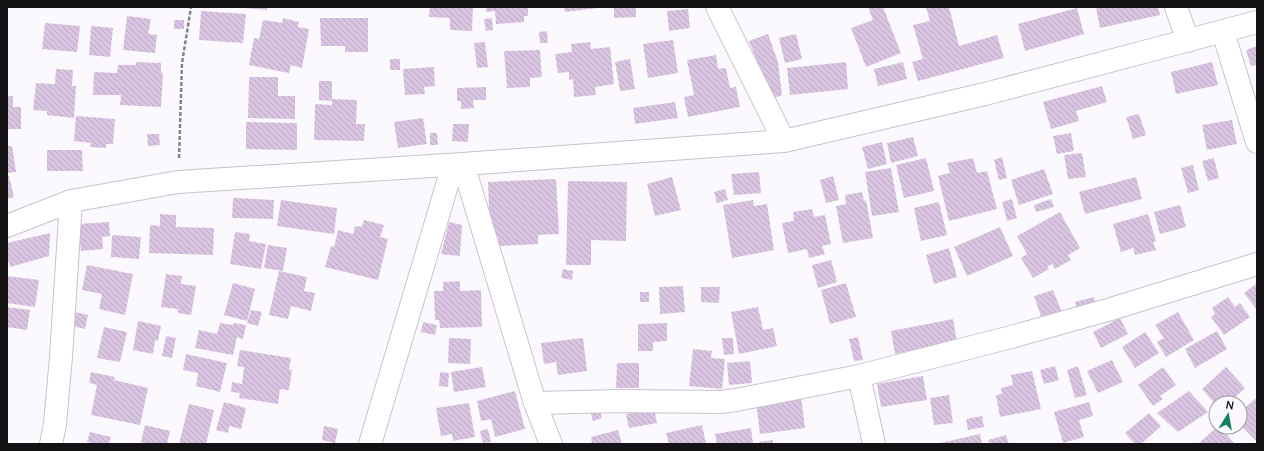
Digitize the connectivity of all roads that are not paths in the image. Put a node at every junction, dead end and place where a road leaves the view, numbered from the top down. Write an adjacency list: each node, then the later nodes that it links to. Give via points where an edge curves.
1 (717, 7): 6 (street)
2 (1176, 7): 5 (street)
3 (1257, 22): 4 (street)
4 (1223, 32): 5 (street); 7 (street)
5 (1188, 41): 6 (street, via 985,94)
6 (784, 141): 8 (street)
7 (1257, 142)
8 (458, 165): 9 (street, via 178,182); 13 (street); 15 (street)
9 (71, 201): 10 (street); 14 (street, via 61,357)
10 (7, 226)
11 (1257, 264): 12 (street, via 1111,309)
12 (859, 376): 13 (street, via 721,402); 17 (street)
13 (535, 403): 16 (street)
14 (51, 444)
15 (370, 444)
16 (551, 444)
17 (874, 444)

